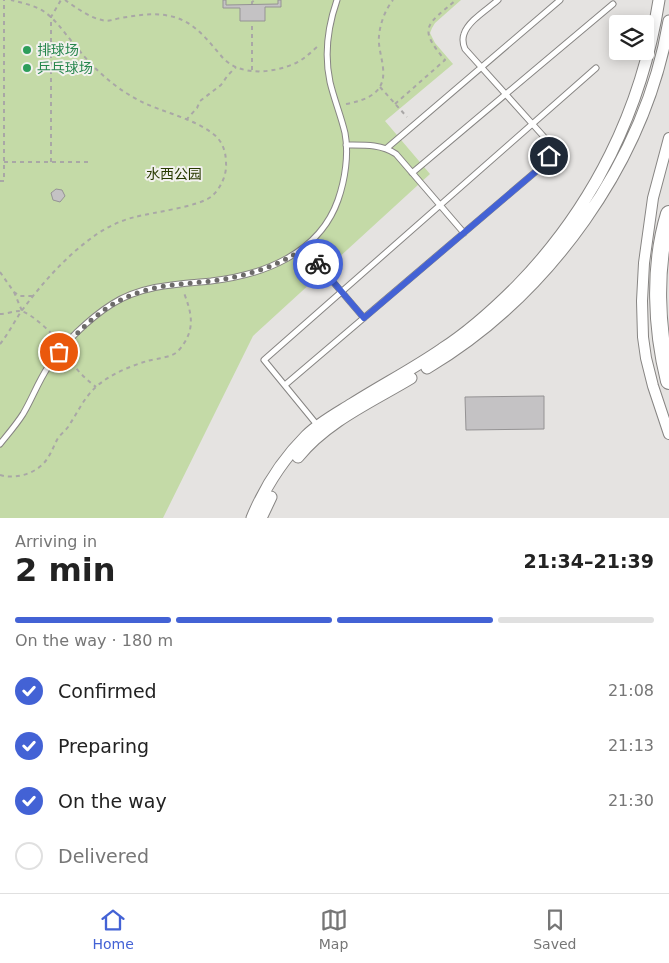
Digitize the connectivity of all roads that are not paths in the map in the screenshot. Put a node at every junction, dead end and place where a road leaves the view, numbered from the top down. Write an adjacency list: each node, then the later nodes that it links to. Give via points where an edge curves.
1 (337, 0): 12 (lane, via 327,44 328,66)
2 (498, 0): 7 (lane, via 468,26 463,35 465,49)
3 (560, 0): 7 (lane)
4 (659, 0): 23 (street, via 650,48 619,139 581,207 555,244 506,298 472,328 328,419)
5 (613, 4): 9 (lane)
6 (669, 21): 23 (street, via 648,100 632,138 614,174 556,257 500,315 464,344)
7 (481, 67): 9 (lane); 13 (lane)
8 (596, 68): 10 (lane)
9 (506, 95): 10 (lane); 14 (lane)
10 (532, 123): 15 (lane); 17 (lane, via 545,138 547,162)
11 (669, 138): 24 (street, via 653,198 642,301 646,358)
12 (346, 145): 13 (lane, via 368,144); 18 (lane, via 342,187 332,214)
13 (387, 148): 14 (lane)
14 (412, 174): 15 (lane)
15 (440, 205): 17 (lane); 19 (lane)
16 (669, 214): 21 (highway, via 662,240 658,293 663,354)
17 (464, 234): 20 (lane)
18 (304, 248): 19 (lane); 25 (lane, via 262,270 157,287 114,303 93,317 62,348 22,415)
19 (342, 292): 20 (lane); 22 (lane, via 264,360)
20 (364, 318): 22 (lane)
21 (669, 381)
22 (285, 386): 23 (lane)
23 (321, 430): 26 (street, via 306,436 282,464); 27 (street, via 286,471)
24 (669, 434)
25 (0, 444)
26 (252, 518)
27 (261, 518)

